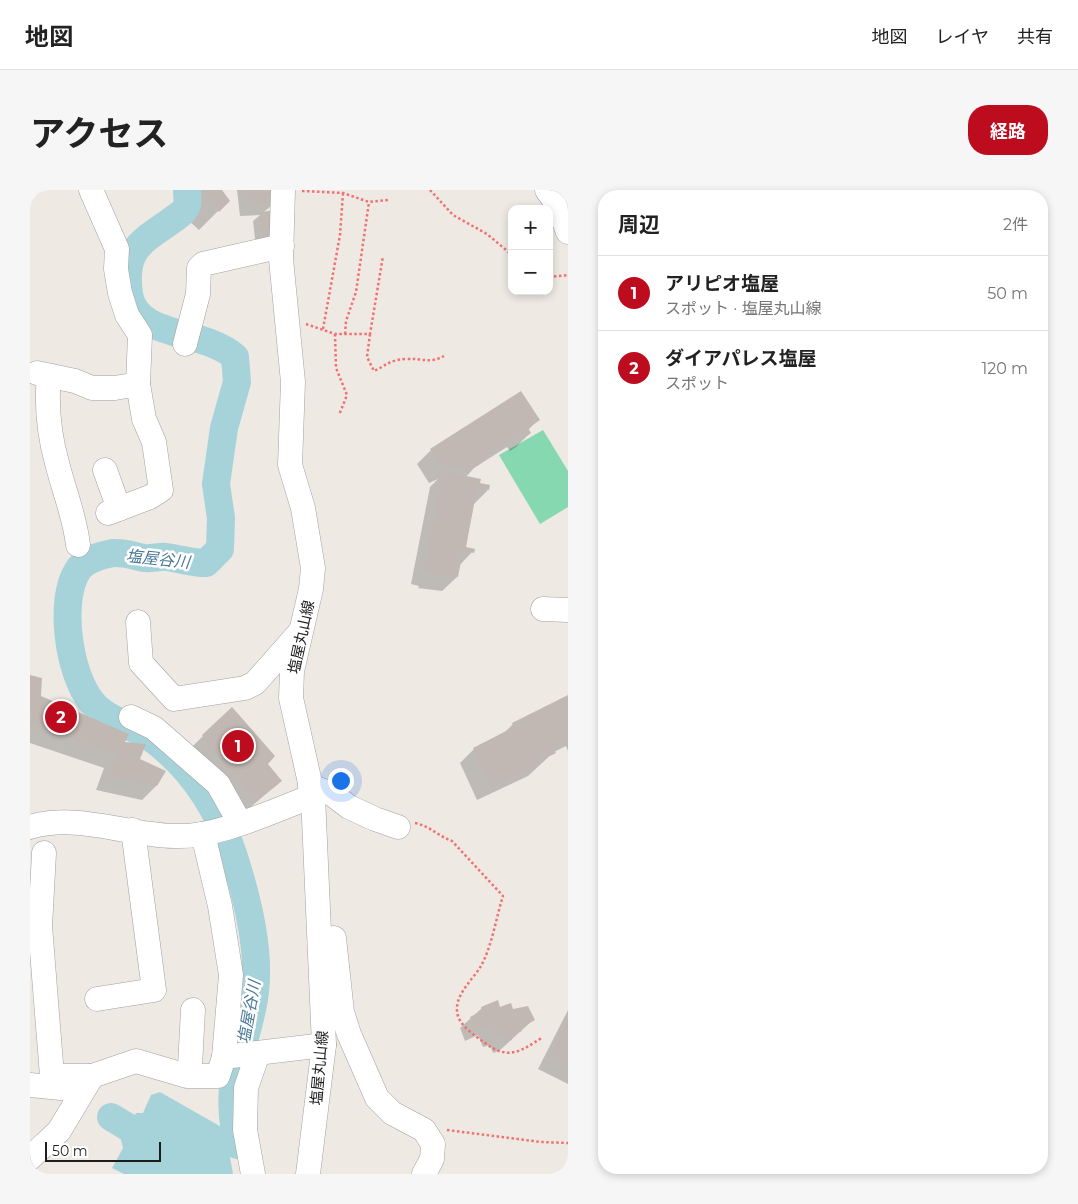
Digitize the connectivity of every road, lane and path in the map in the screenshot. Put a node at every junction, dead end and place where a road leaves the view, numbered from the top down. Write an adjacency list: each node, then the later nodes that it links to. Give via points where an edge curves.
1 (92, 190): 21 (street, via 117,249 116,269 127,315 140,335)
2 (283, 190): 5 (path); 9 (street, 塩屋丸山線)
3 (430, 190): 10 (path, via 454,215 487,234)
4 (548, 190): 8 (street, via 558,205)
5 (343, 193): 7 (path); 15 (path, via 340,235)
6 (389, 200): 7 (path)
7 (369, 202): 17 (path, via 356,292)
8 (568, 232)
9 (282, 246): 14 (street, 塩屋丸山線); 19 (street, via 203,264 199,268 198,294)
10 (508, 252)
11 (383, 256): 18 (path)
12 (568, 275): 13 (path)
13 (553, 276)
14 (286, 317): 15 (path); 28 (street, 塩屋丸山線, via 293,382 290,464 304,508 313,568)
15 (323, 330): 16 (path)
16 (335, 334): 17 (path); 22 (path, via 336,368 347,395)
17 (345, 334): 18 (path)
18 (370, 334): 20 (path, via 367,357 374,370 386,362 407,359 433,362)
19 (187, 335)
20 (444, 356)
21 (138, 384): 23 (street, via 144,419 154,442 161,490 113,511); 24 (street, via 92,388 43,375 56,462 76,526)
22 (339, 415)
23 (106, 470)
24 (78, 545)
25 (543, 609): 26 (street)
26 (568, 610)
27 (138, 622): 28 (street, via 141,663 174,699 245,688 255,683)
28 (302, 631): 30 (street, 塩屋丸山線, via 292,671 291,698)
29 (131, 717): 32 (street, via 154,728 218,784)
30 (312, 791): 32 (street); 34 (street, via 332,794 349,807); 38 (street, 塩屋丸山線)
31 (59, 822): 33 (street); 35 (street); 37 (street, via 58,851)
32 (240, 823): 36 (street)
33 (30, 827)
34 (398, 827): 41 (path, via 407,822 427,826 452,841 503,896 482,964 459,998 458,1016 465,1026 495,1050 507,1053 518,1052)
35 (134, 830): 36 (street, via 174,836); 39 (street, via 158,998)
36 (203, 834): 43 (street, via 220,906 231,975)
37 (37, 854): 44 (street, via 52,1076)
38 (319, 924): 42 (street, 塩屋丸山線); 51 (street, via 334,936 342,1012 377,1098 392,1113 424,1130 433,1144 432,1158)
39 (97, 999)
40 (193, 1010): 43 (street, via 180,1063)
41 (543, 1037)
42 (324, 1045): 43 (street); 50 (street, 塩屋丸山線)
43 (234, 1060): 44 (street, via 187,1076 136,1061); 49 (street, via 246,1088 246,1130)
44 (88, 1083): 45 (street); 48 (street, via 58,1131)
45 (30, 1085)
46 (451, 1130): 47 (path)
47 (568, 1143)
48 (30, 1158)
49 (253, 1174)
50 (308, 1174)
51 (424, 1174)

